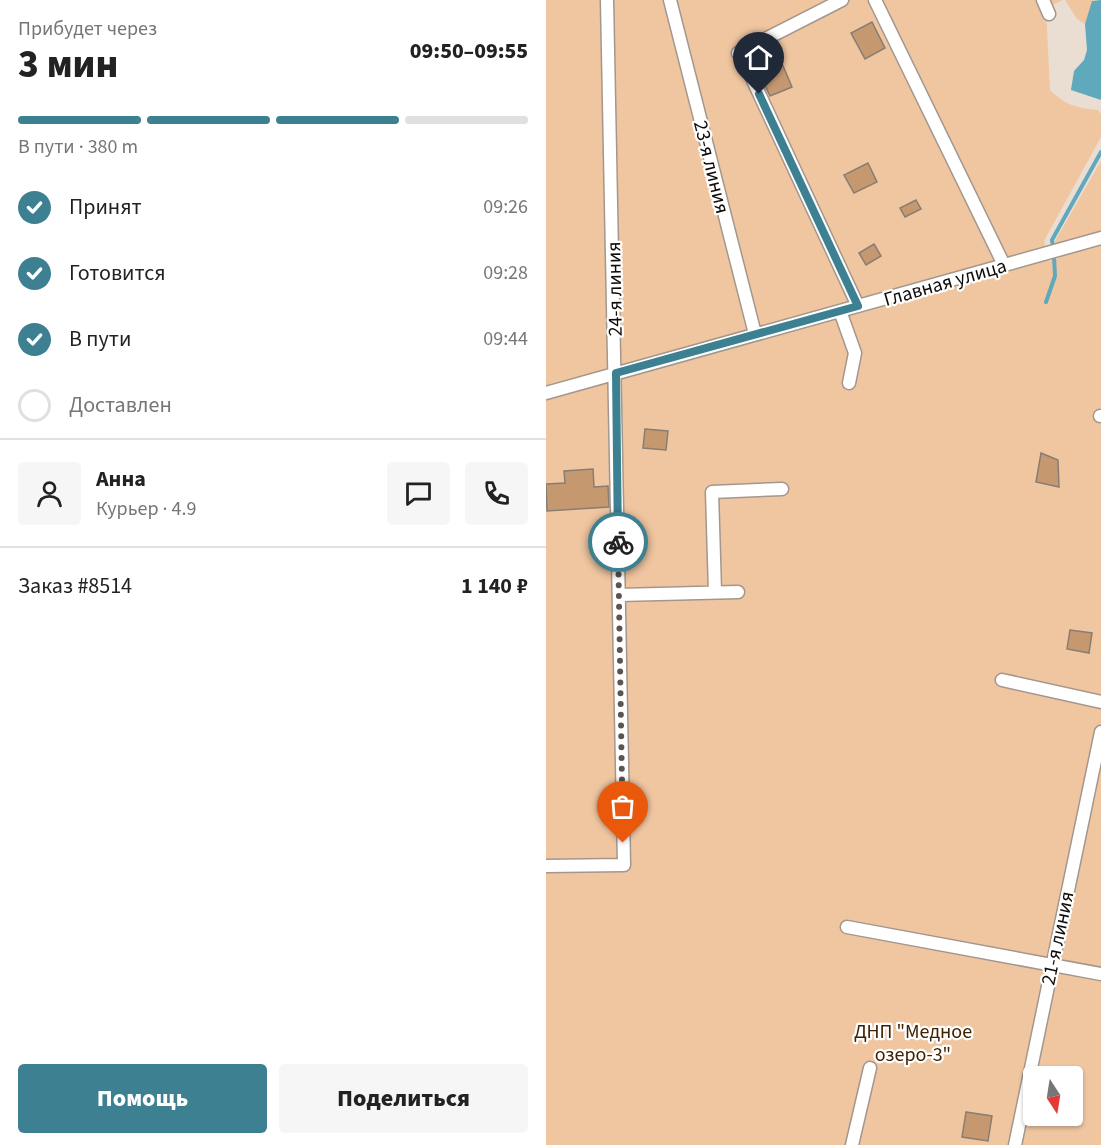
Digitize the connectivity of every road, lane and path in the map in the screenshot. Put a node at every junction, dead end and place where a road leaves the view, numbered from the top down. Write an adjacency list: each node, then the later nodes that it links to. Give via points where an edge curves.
1 (607, 0): 14 (street, 24-я линия)
2 (670, 0): 13 (street, 23-я линия)
3 (842, 0): 7 (street)
4 (875, 0): 10 (street)
5 (1043, 0): 6 (street)
6 (1049, 14)
7 (738, 53)
8 (750, 74): 11 (street)
9 (1101, 238): 10 (street, Главная улица)
10 (1004, 265): 11 (street, Главная улица)
11 (858, 306): 12 (street, Главная улица)
12 (840, 311): 13 (street, Главная улица); 15 (street, via 855,352)
13 (755, 334): 14 (street, Главная улица)
14 (616, 373): 16 (street, Главная улица); 20 (street, 24-я линия)
15 (849, 383)
16 (546, 393)
17 (782, 489): 18 (street, via 712,492)
18 (715, 592): 19 (street); 20 (street)
19 (738, 592)
20 (619, 595): 24 (street, 24-я линия, via 624,865)
21 (1002, 680): 22 (street)
22 (1101, 702)
23 (1101, 732): 26 (street, 21-я линия)
24 (546, 866)
25 (847, 927): 26 (street)
26 (1051, 963): 27 (street); 30 (street, 21-я линия)
27 (1101, 974)
28 (870, 1068): 29 (street)
29 (852, 1145)
30 (1015, 1145)

